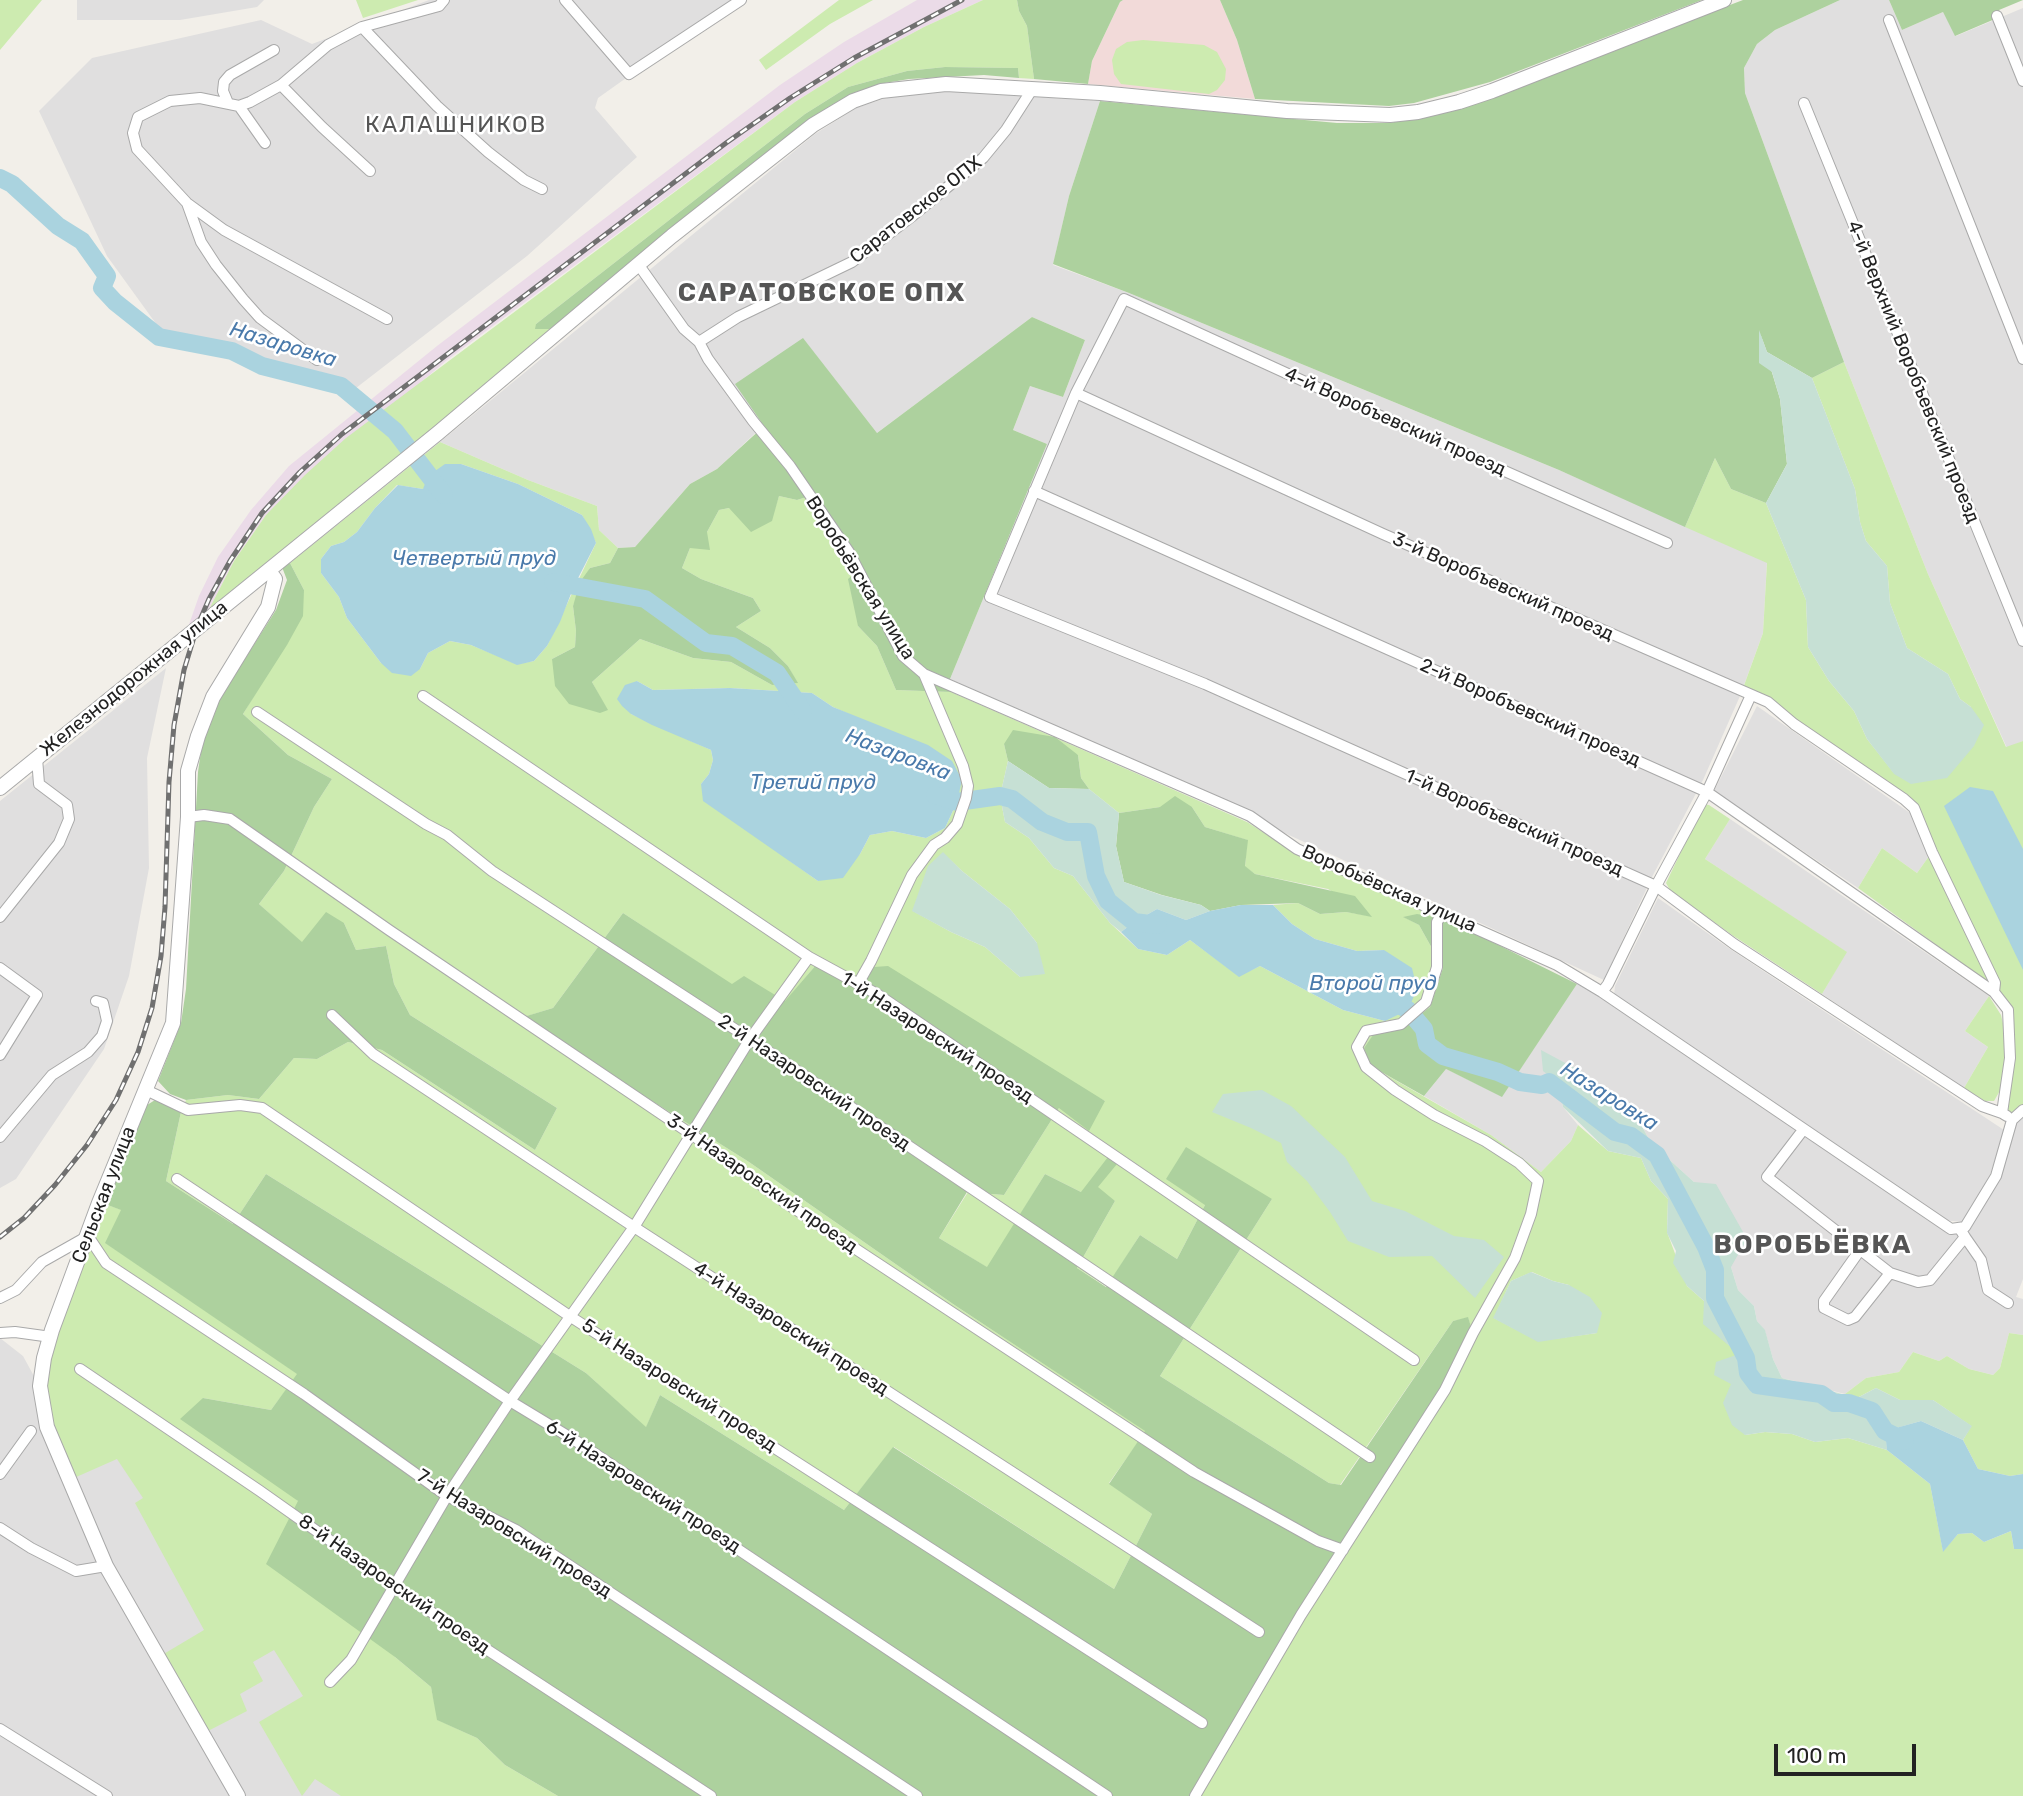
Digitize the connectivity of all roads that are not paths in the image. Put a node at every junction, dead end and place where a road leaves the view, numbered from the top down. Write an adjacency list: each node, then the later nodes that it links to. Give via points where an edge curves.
1 (444, 0): 8 (street, via 439,6)
2 (565, 0): 5 (street, via 629,74)
3 (741, 0): 5 (street)
4 (1724, 0): 12 (street, Железнодорожная улица, via 1492,91 1418,112 1287,111)
5 (724, 4)
6 (1997, 16): 10 (street)
7 (1889, 20): 22 (street)
8 (362, 27): 11 (street, via 328,45); 17 (street, via 488,152)
9 (274, 50): 14 (street, via 224,82 223,90)
10 (2023, 81)
11 (281, 85): 14 (street); 16 (street)
12 (1033, 88): 19 (street, Железнодорожная улица, via 946,84 881,92 853,101 813,125); 21 (street, Саратовское ОПХ, via 983,158 852,262 738,317)
13 (1804, 103): 28 (street, 4-й Верхний Воробъевский проезд)
14 (234, 104): 15 (street); 18 (street, via 200,98 170,101 138,117 133,133 137,149)
15 (265, 143)
16 (370, 171)
17 (542, 189)
18 (187, 203): 20 (street, via 224,230); 23 (street, via 201,242 243,299 260,318)
19 (638, 264): 21 (street, Воробьёвская улица); 27 (street, Железнодорожная улица)
20 (387, 319)
21 (699, 342): 29 (street, Воробьёвская улица, via 849,552 904,656)
22 (2023, 359)
23 (317, 360)
24 (1076, 393): 25 (street); 26 (street, 4-й Воробъевский проезд, via 1124,299); 30 (street, 3-й Воробъевский проезд)
25 (1034, 491): 35 (street, 2-й Воробъевский проезд); 37 (street, 1-й Воробъевский проезд, via 990,597 1205,684)
26 (1667, 543)
27 (269, 571): 33 (street, Железнодорожная улица); 36 (street, Сельская улица, via 275,579 268,607 213,697 198,736 188,771)
28 (2023, 641)
29 (924, 674): 38 (street, Воробьёвская улица, via 1250,816 1297,849); 42 (street, via 963,766 966,798 957,824 912,875)
30 (1751, 695): 35 (street); 44 (street, 3-й Воробъевский проезд, via 1768,702 1914,808 1996,984)
31 (423, 696): 40 (street, 1-й Назаровский проезд)
32 (257, 712): 47 (street, 2-й Назаровский проезд)
33 (37, 758): 34 (street, Железнодорожная улица); 39 (street, via 39,784 67,804 69,819 59,843)
34 (0, 788)
35 (1707, 792): 37 (street); 44 (street, 2-й Воробъевский проезд)
36 (188, 817): 49 (street, Сельская улица, via 173,1023); 53 (street, 3-й Назаровский проезд, via 230,819)
37 (1656, 886): 43 (street); 51 (street, 1-й Воробъевский проезд, via 1734,944 1982,1106)
38 (1443, 912): 43 (street, Воробьёвская улица, via 1557,965); 74 (street, via 1437,922 1437,967 1426,1002 1401,1024 1366,1031 1357,1047 1366,1067 1395,1090 1485,1141 1538,1181 1514,1258 1445,1390)
39 (0, 917)
40 (809, 957): 42 (street, 1-й Назаровский проезд); 47 (street)
41 (0, 968): 48 (street, via 37,995)
42 (858, 984): 66 (street, 1-й Назаровский проезд)
43 (1602, 992): 52 (street, Воробьёвская улица)
44 (1994, 992): 51 (street, via 2008,1010 2011,1034)
45 (96, 1001): 54 (street, via 103,1003 107,1021 102,1036 88,1052 52,1075)
46 (332, 1016): 56 (street, 4-й Назаровский проезд, via 373,1054)
47 (750, 1039): 53 (street); 70 (street, 2-й Назаровский проезд)
48 (0, 1055)
49 (146, 1090): 58 (street, Сельская улица); 63 (street, 5-й Назаровский проезд, via 188,1110 240,1105 262,1108)
50 (2023, 1110): 51 (street)
51 (2007, 1116): 57 (street, via 1996,1176)
52 (1803, 1130): 57 (street, Воробьёвская улица, via 1944,1227); 59 (street, via 1767,1177)
53 (691, 1134): 56 (street); 74 (street, 3-й Назаровский проезд, via 783,1202 1194,1472 1318,1541)
54 (0, 1137)
55 (177, 1179): 68 (street, 6-й Назаровский проезд)
56 (634, 1227): 63 (street); 77 (street, 4-й Назаровский проезд)
57 (1962, 1233): 60 (street, via 1930,1280 1918,1282); 62 (street, via 1981,1260 1989,1290)
58 (88, 1236): 61 (street, via 42,1262 16,1290); 65 (street, Сельская улица); 72 (street, 7-й Назаровский проезд, via 106,1263 304,1394)
59 (1860, 1250): 60 (street); 60 (street, via 1824,1301 1824,1308 1848,1320 1855,1317)
60 (1890, 1273)
61 (0, 1298)
62 (2008, 1303)
63 (571, 1317): 68 (street); 79 (street, 5-й Назаровский проезд)
64 (0, 1333): 65 (street)
65 (51, 1337): 75 (street, Сельская улица, via 40,1386 47,1427)
66 (1415, 1360)
67 (80, 1369): 76 (street, 8-й Назаровский проезд)
68 (510, 1401): 72 (street); 85 (street, 6-й Назаровский проезд)
69 (31, 1431): 71 (street)
70 (1370, 1457)
71 (0, 1474)
72 (447, 1496): 76 (street); 84 (street, 7-й Назаровский проезд, via 516,1530)
73 (0, 1528): 75 (street, via 76,1571)
74 (1343, 1550): 86 (street)
75 (107, 1566): 82 (street, Сельская улица)
76 (394, 1586): 78 (street, via 351,1660); 83 (street, 8-й Назаровский проезд)
77 (1259, 1632)
78 (330, 1682)
79 (1202, 1723)
80 (0, 1729): 81 (street)
81 (107, 1796)
82 (238, 1796)
83 (710, 1796)
84 (917, 1796)
85 (1107, 1796)
86 (1195, 1796)

